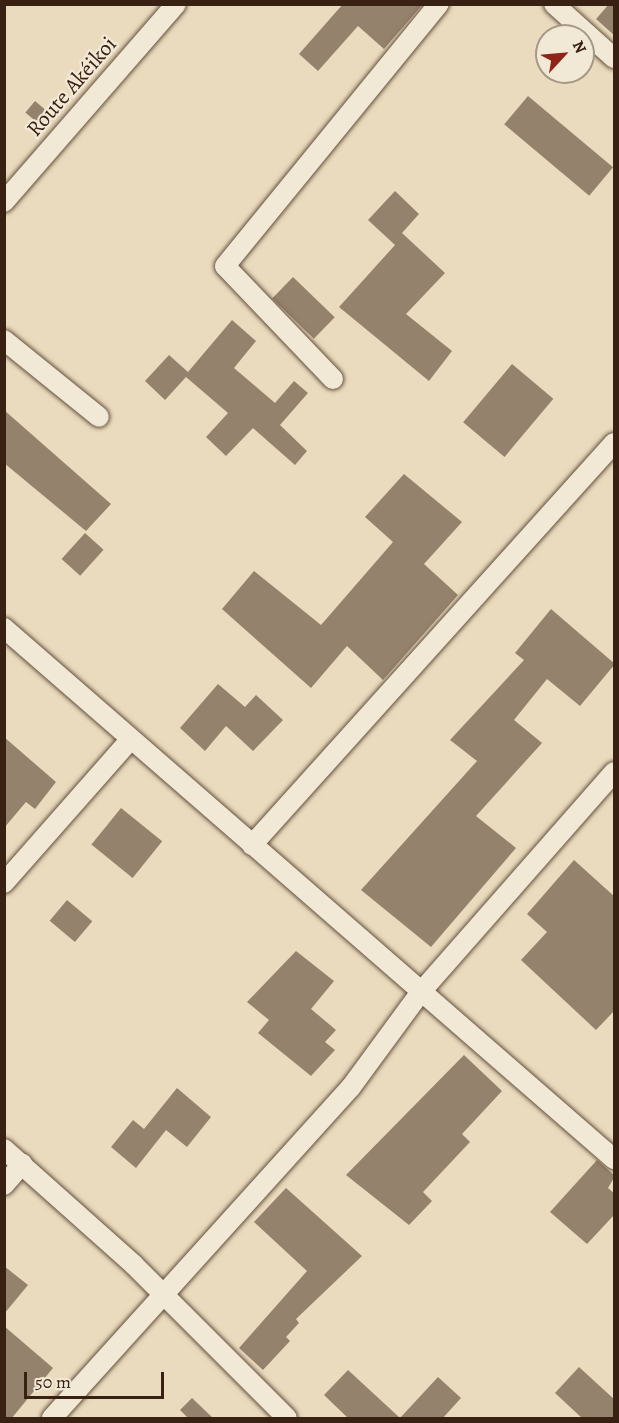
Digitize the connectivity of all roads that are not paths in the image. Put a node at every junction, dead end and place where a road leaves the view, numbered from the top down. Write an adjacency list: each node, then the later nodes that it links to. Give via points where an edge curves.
1 (176, 4): 5 (street, Route Akéikoi)
2 (439, 4): 7 (street, via 225,266)
3 (554, 4): 4 (street)
4 (615, 58)
5 (4, 202)
6 (4, 340): 8 (street)
7 (333, 379)
8 (99, 417)
9 (615, 443): 13 (street)
10 (4, 628): 11 (street)
11 (131, 739): 13 (street); 14 (street)
12 (615, 772): 15 (street)
13 (252, 845): 15 (street)
14 (4, 883)
15 (420, 993): 17 (street); 20 (street, via 351,1087)
16 (4, 1149): 18 (street)
17 (615, 1159)
18 (22, 1164): 19 (street); 20 (street)
19 (4, 1185)
20 (164, 1293): 21 (street); 22 (street)
21 (52, 1419)
22 (287, 1419)

